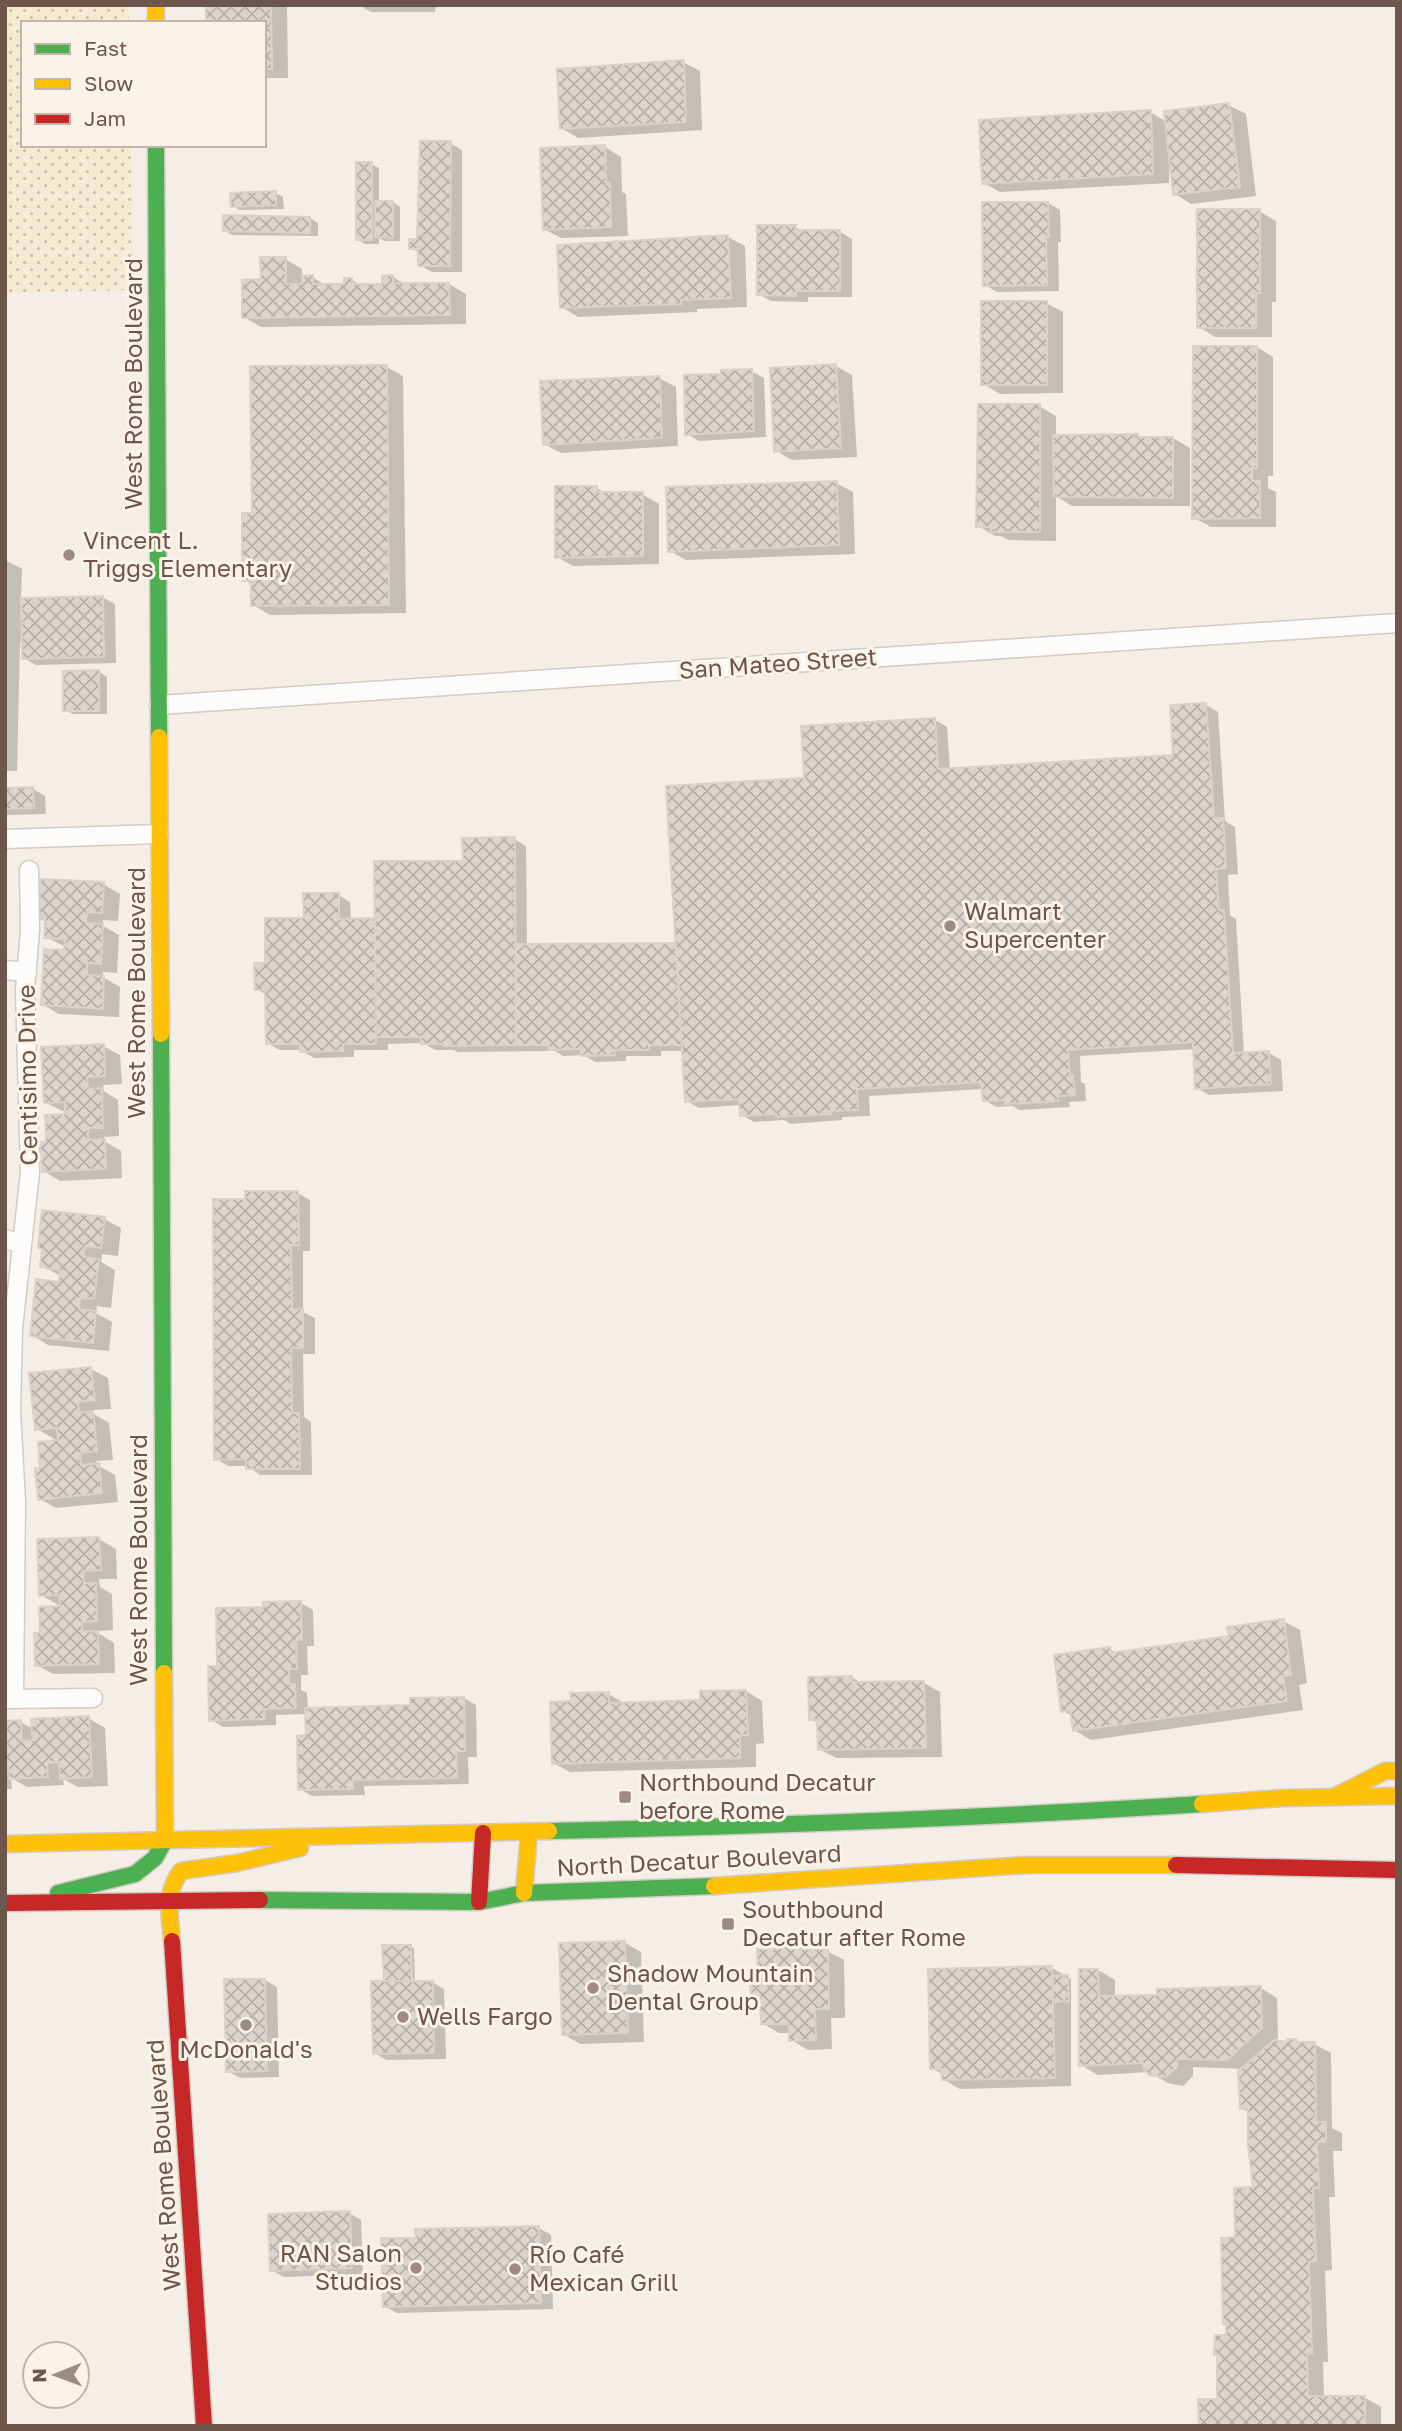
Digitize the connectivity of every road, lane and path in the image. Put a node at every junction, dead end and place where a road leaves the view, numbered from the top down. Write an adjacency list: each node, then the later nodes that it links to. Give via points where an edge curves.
1 (156, 147): 3 (main road, West Rome Boulevard)
2 (1397, 623): 3 (street, San Mateo Street)
3 (159, 705): 4 (main road, West Rome Boulevard)
4 (159, 834): 5 (street); 18 (main road, West Rome Boulevard)
5 (5, 839)
6 (29, 870): 8 (street, Centisimo Drive)
7 (5, 970): 8 (street)
8 (27, 972): 9 (street, Centisimo Drive, via 30,1172)
9 (14, 1241): 11 (street, Centisimo Drive, via 11,1410 16,1502)
10 (93, 1698): 11 (street)
11 (10, 1699)
12 (1397, 1771): 14 (main road, via 1385,1771)
13 (1397, 1796): 14 (main road, North Decatur Boulevard)
14 (1334, 1797): 16 (main road, North Decatur Boulevard, via 1002,1816)
15 (482, 1833): 16 (main road, North Decatur Boulevard); 17 (main road, North Decatur Boulevard); 23 (main road)
16 (529, 1833): 21 (main road)
17 (345, 1837): 18 (main road, North Decatur Boulevard); 22 (main road, via 237,1863 181,1871 172,1884)
18 (165, 1840): 19 (main road, North Decatur Boulevard); 24 (main road, via 155,1858 135,1874)
19 (5, 1844)
20 (1397, 1870): 21 (main road, North Decatur Boulevard, via 1025,1865 682,1888)
21 (524, 1893): 23 (main road, North Decatur Boulevard)
22 (169, 1901): 23 (main road, North Decatur Boulevard); 24 (main road, North Decatur Boulevard); 25 (main road, West Rome Boulevard)
23 (479, 1902)
24 (13, 1903)
25 (204, 2426)

